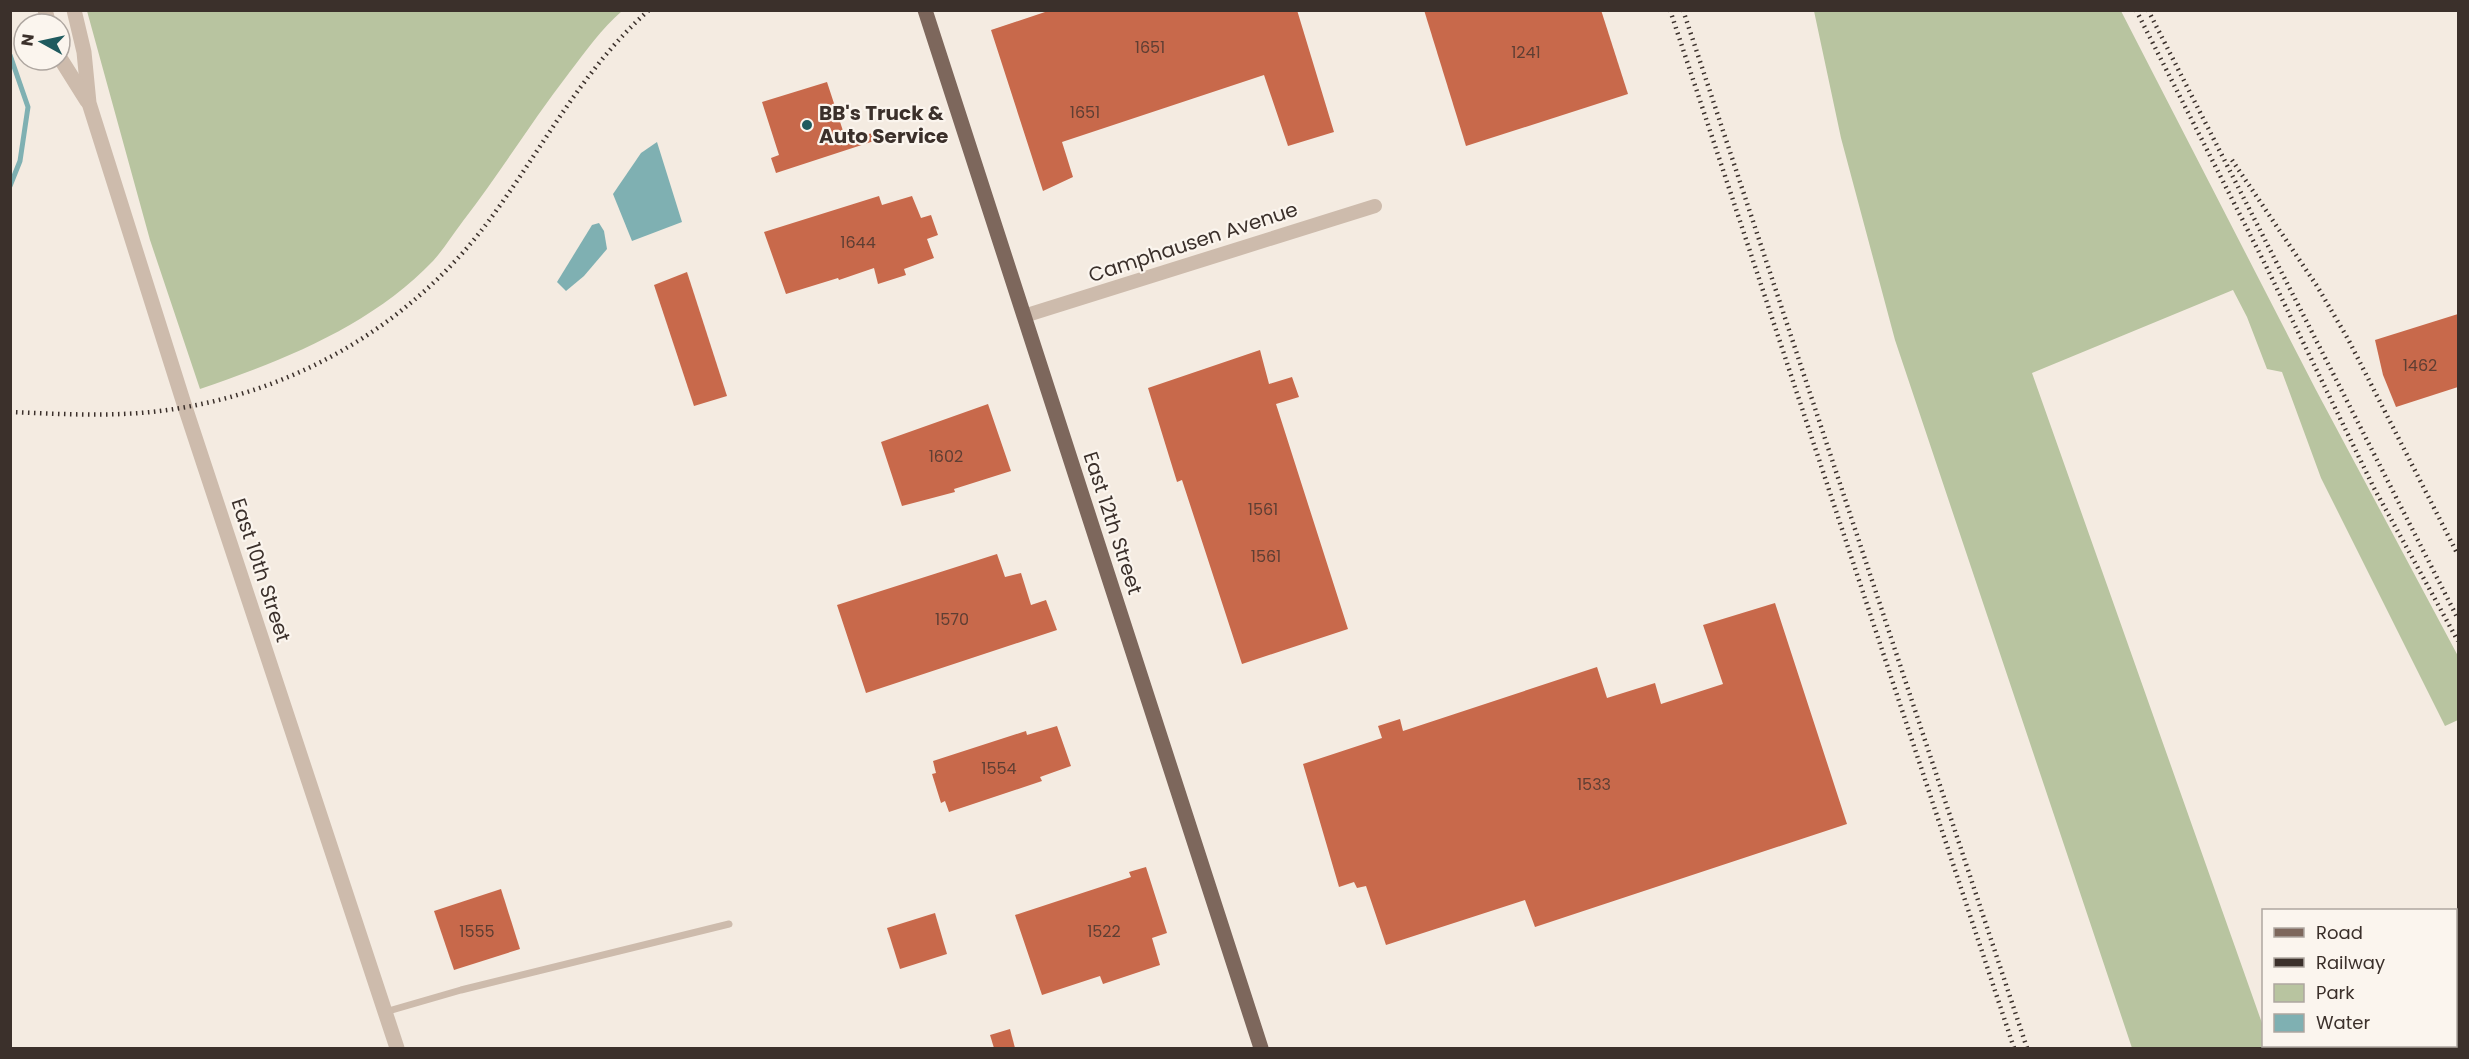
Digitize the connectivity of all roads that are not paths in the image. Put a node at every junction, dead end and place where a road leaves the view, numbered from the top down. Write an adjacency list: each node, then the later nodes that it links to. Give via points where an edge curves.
1 (74, 10): 4 (street, East 10th Street, via 84,52)
2 (925, 10): 6 (main road, East 12th Street)
3 (69, 72): 4 (street, East 10th Street)
4 (89, 103): 8 (street, East 10th Street)
5 (1375, 206): 6 (street, Camphausen Avenue)
6 (1024, 316): 10 (main road, East 12th Street)
7 (729, 924): 8 (lane)
8 (385, 1012): 9 (street, East 10th Street)
9 (397, 1048)
10 (1261, 1048)

